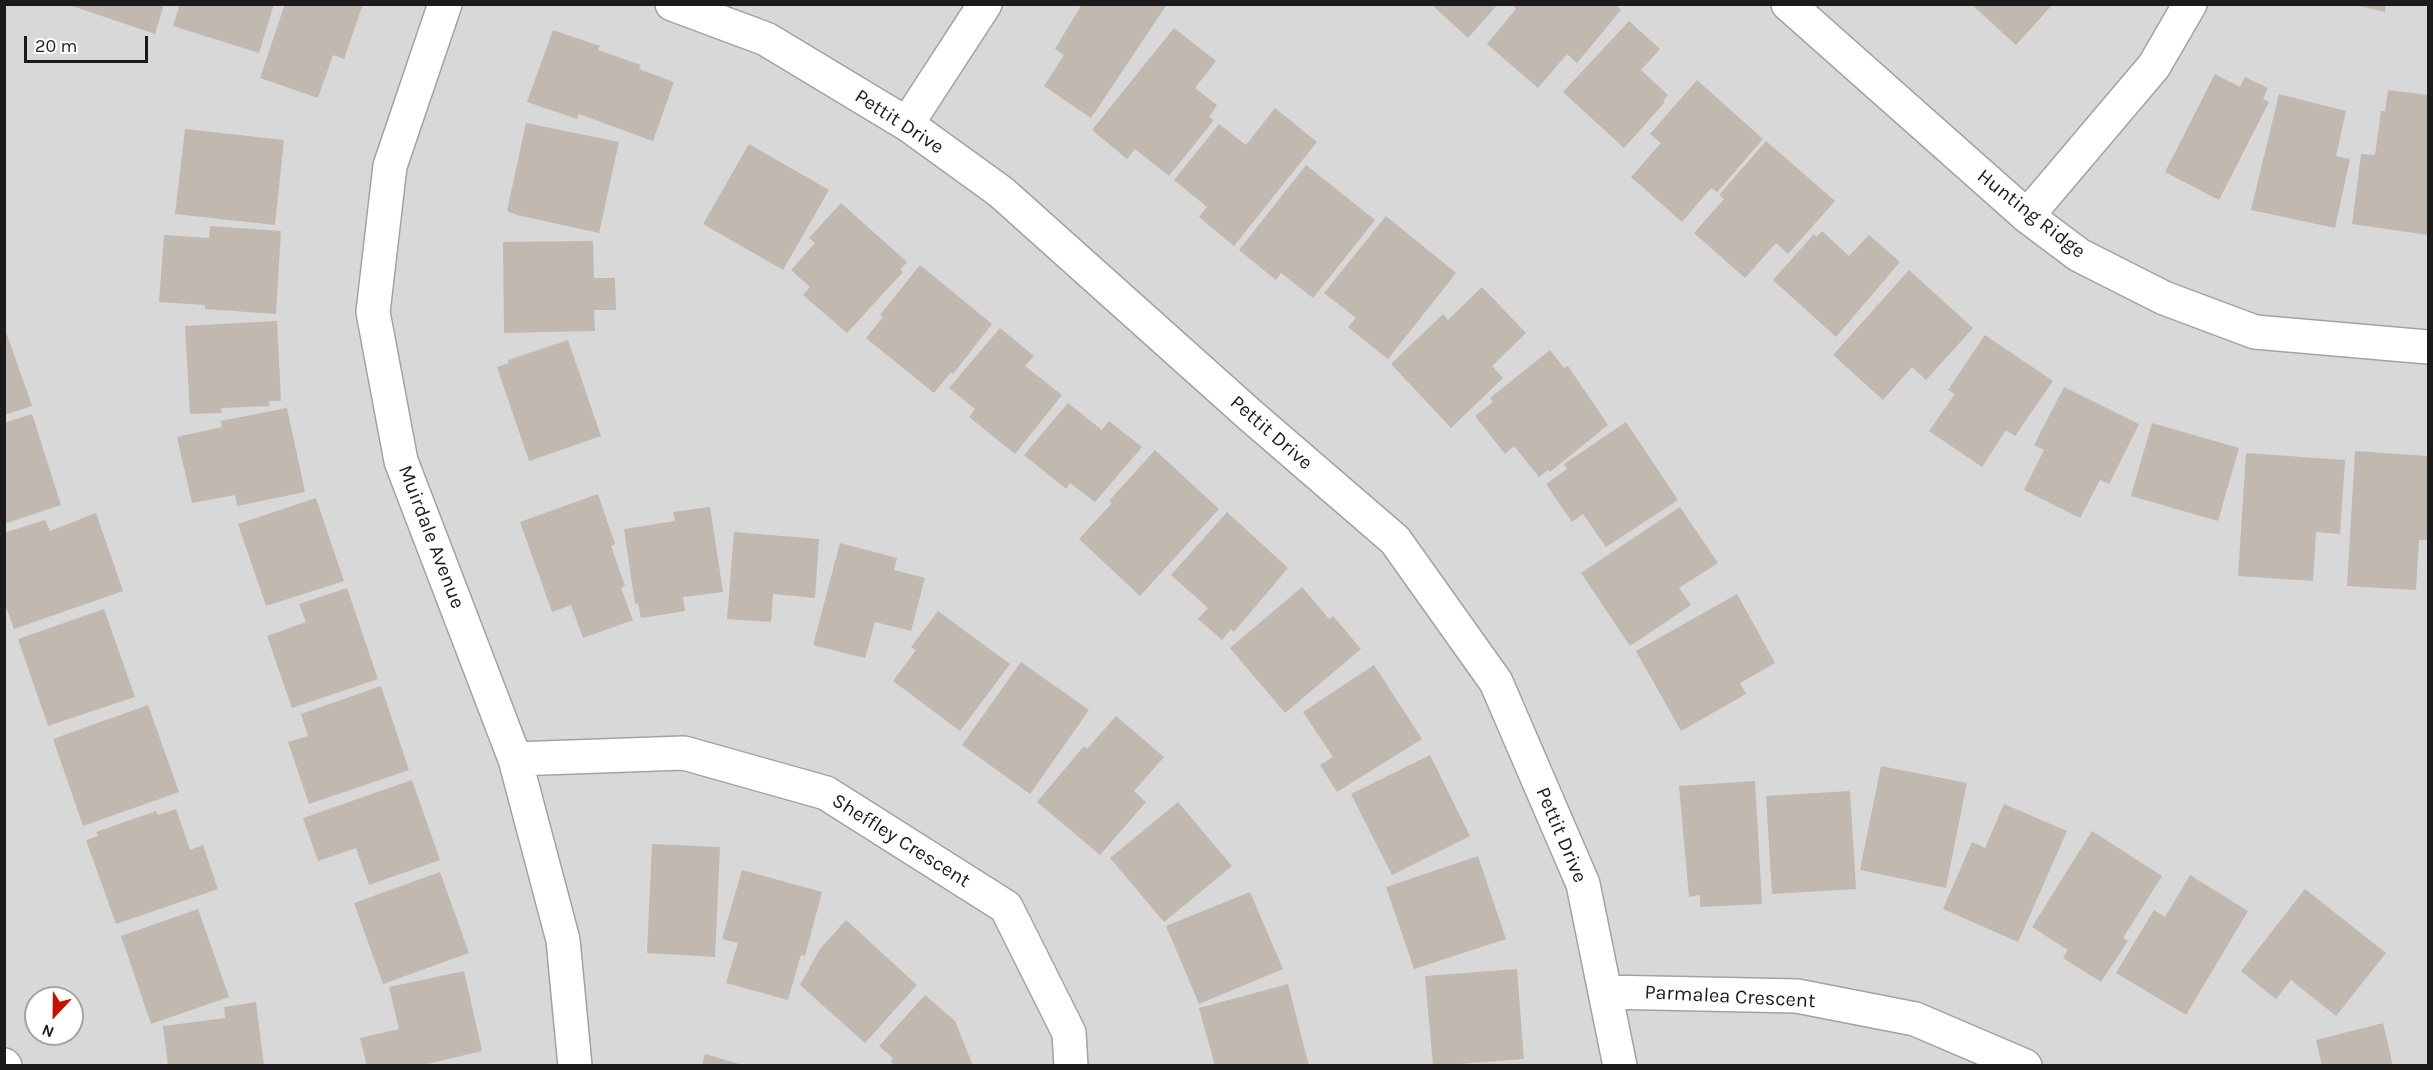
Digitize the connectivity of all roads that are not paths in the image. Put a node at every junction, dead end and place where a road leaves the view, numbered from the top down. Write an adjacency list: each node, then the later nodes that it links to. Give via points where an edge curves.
1 (445, 4): 9 (street, Muirdale Avenue, via 390,166 373,312 401,461)
2 (672, 4): 6 (street, Pettit Drive, via 766,39)
3 (985, 4): 6 (street)
4 (1788, 4): 7 (street, Hunting Ridge)
5 (2190, 4): 7 (street, via 2154,66)
6 (907, 124): 10 (street, Pettit Drive, via 1001,192 1395,540 1496,682 1583,884)
7 (2027, 216): 8 (street, Hunting Ridge, via 2079,255 2164,298 2255,332)
8 (2428, 346)
9 (516, 759): 11 (street, Muirdale Avenue, via 563,940); 12 (street, Sheffley Crescent, via 684,753 826,793 1006,907 1069,1033)
10 (1605, 993): 13 (street, Pettit Drive); 14 (street, Parmalea Crescent, via 1797,996 1915,1019)
11 (575, 1065)
12 (1071, 1065)
13 (1620, 1065)
14 (2025, 1065)

